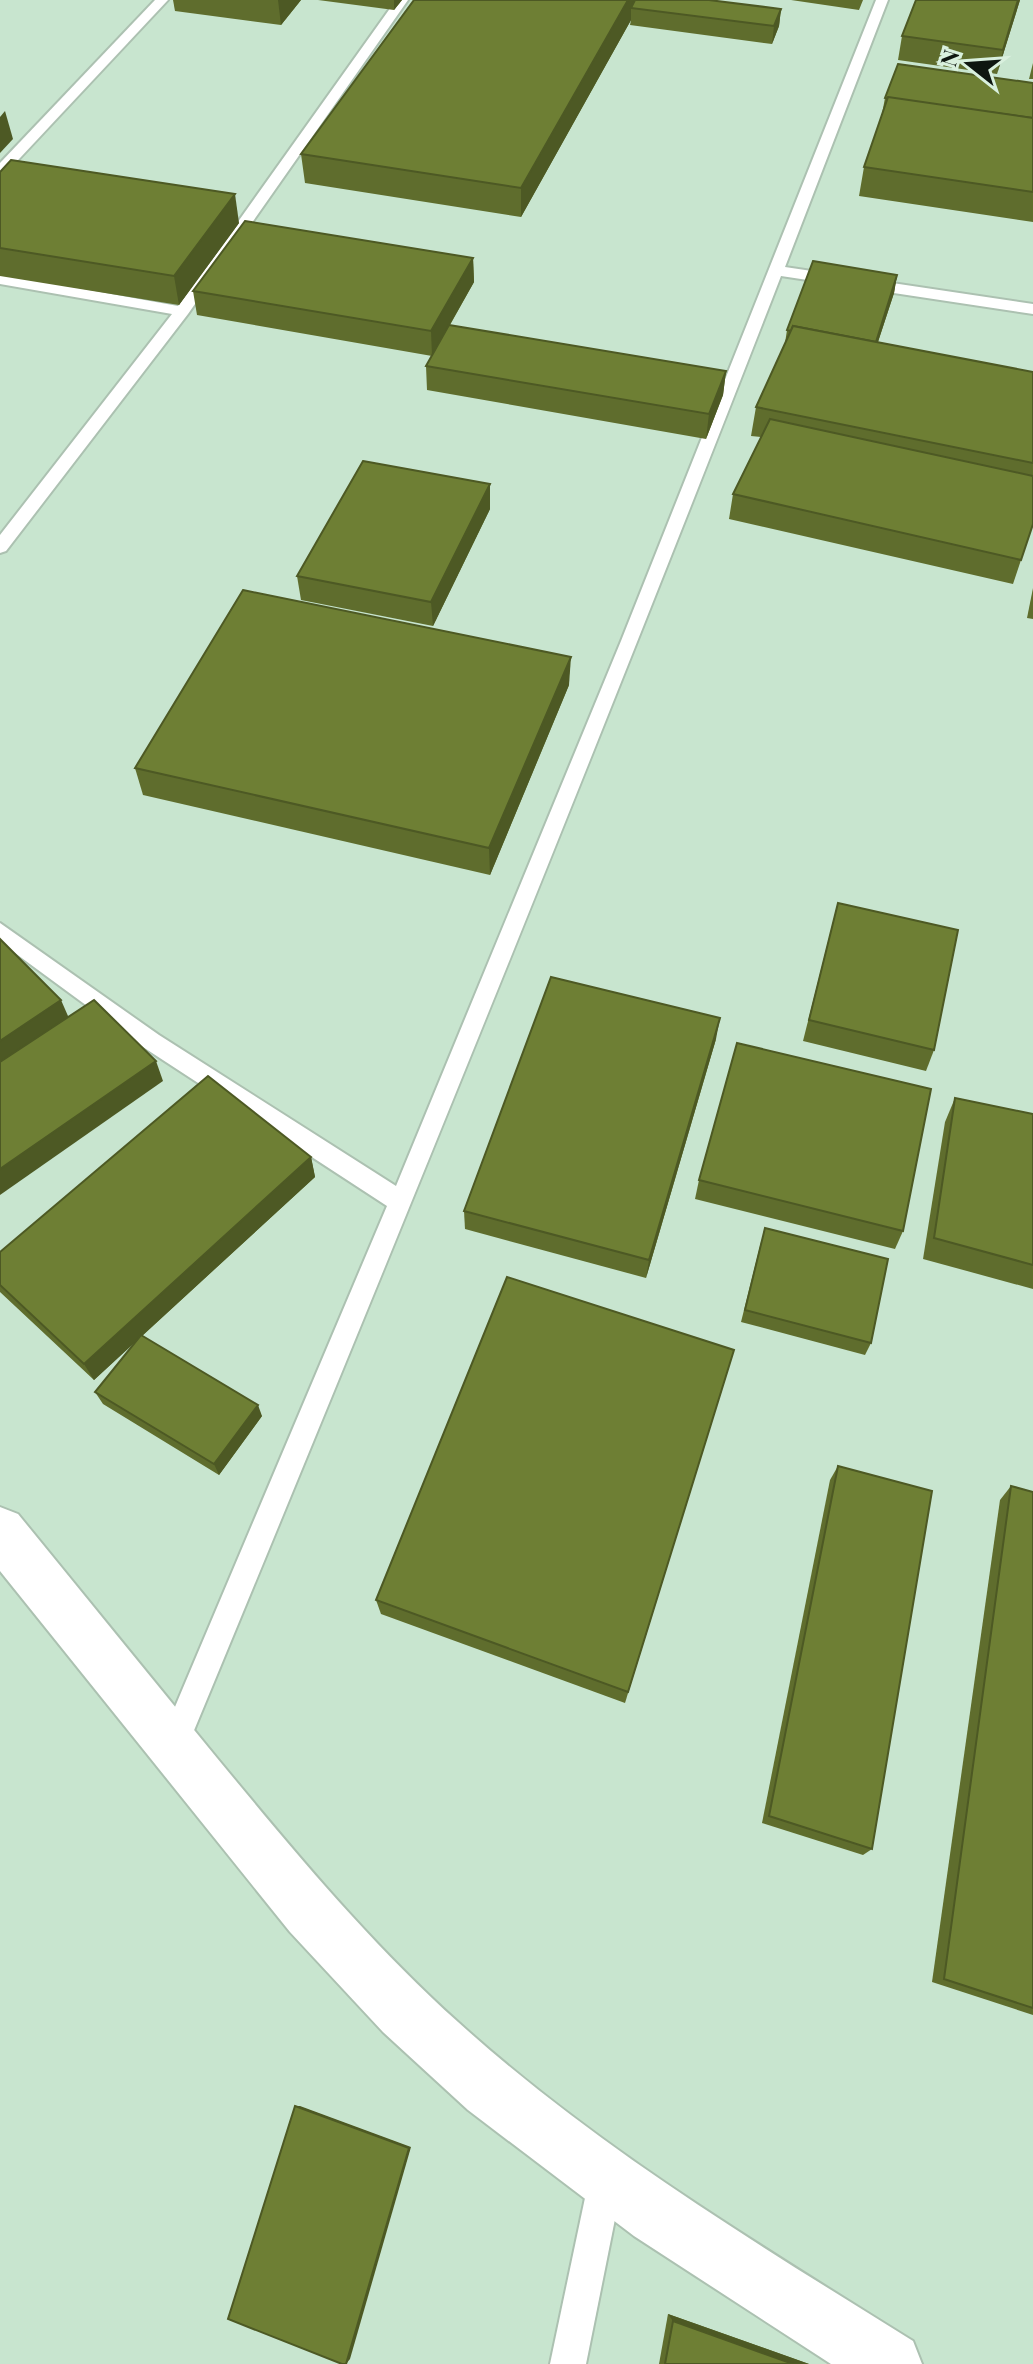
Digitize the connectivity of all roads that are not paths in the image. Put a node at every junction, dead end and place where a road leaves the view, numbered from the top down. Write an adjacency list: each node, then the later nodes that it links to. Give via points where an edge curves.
1 (162, 0): 4 (lane)
2 (402, 0): 8 (lane)
3 (882, 0): 5 (lane)
4 (0, 171)
5 (775, 270): 7 (lane); 11 (lane)
6 (0, 279): 8 (lane)
7 (1033, 309)
8 (182, 311): 9 (lane)
9 (0, 547)
10 (0, 931): 11 (lane, via 151,1041)
11 (401, 1202): 13 (lane)
12 (0, 1531): 13 (street)
13 (173, 1747): 14 (street, via 309,1914 437,2043)
14 (607, 2177): 15 (lane); 16 (street)
15 (568, 2364)
16 (890, 2364)

